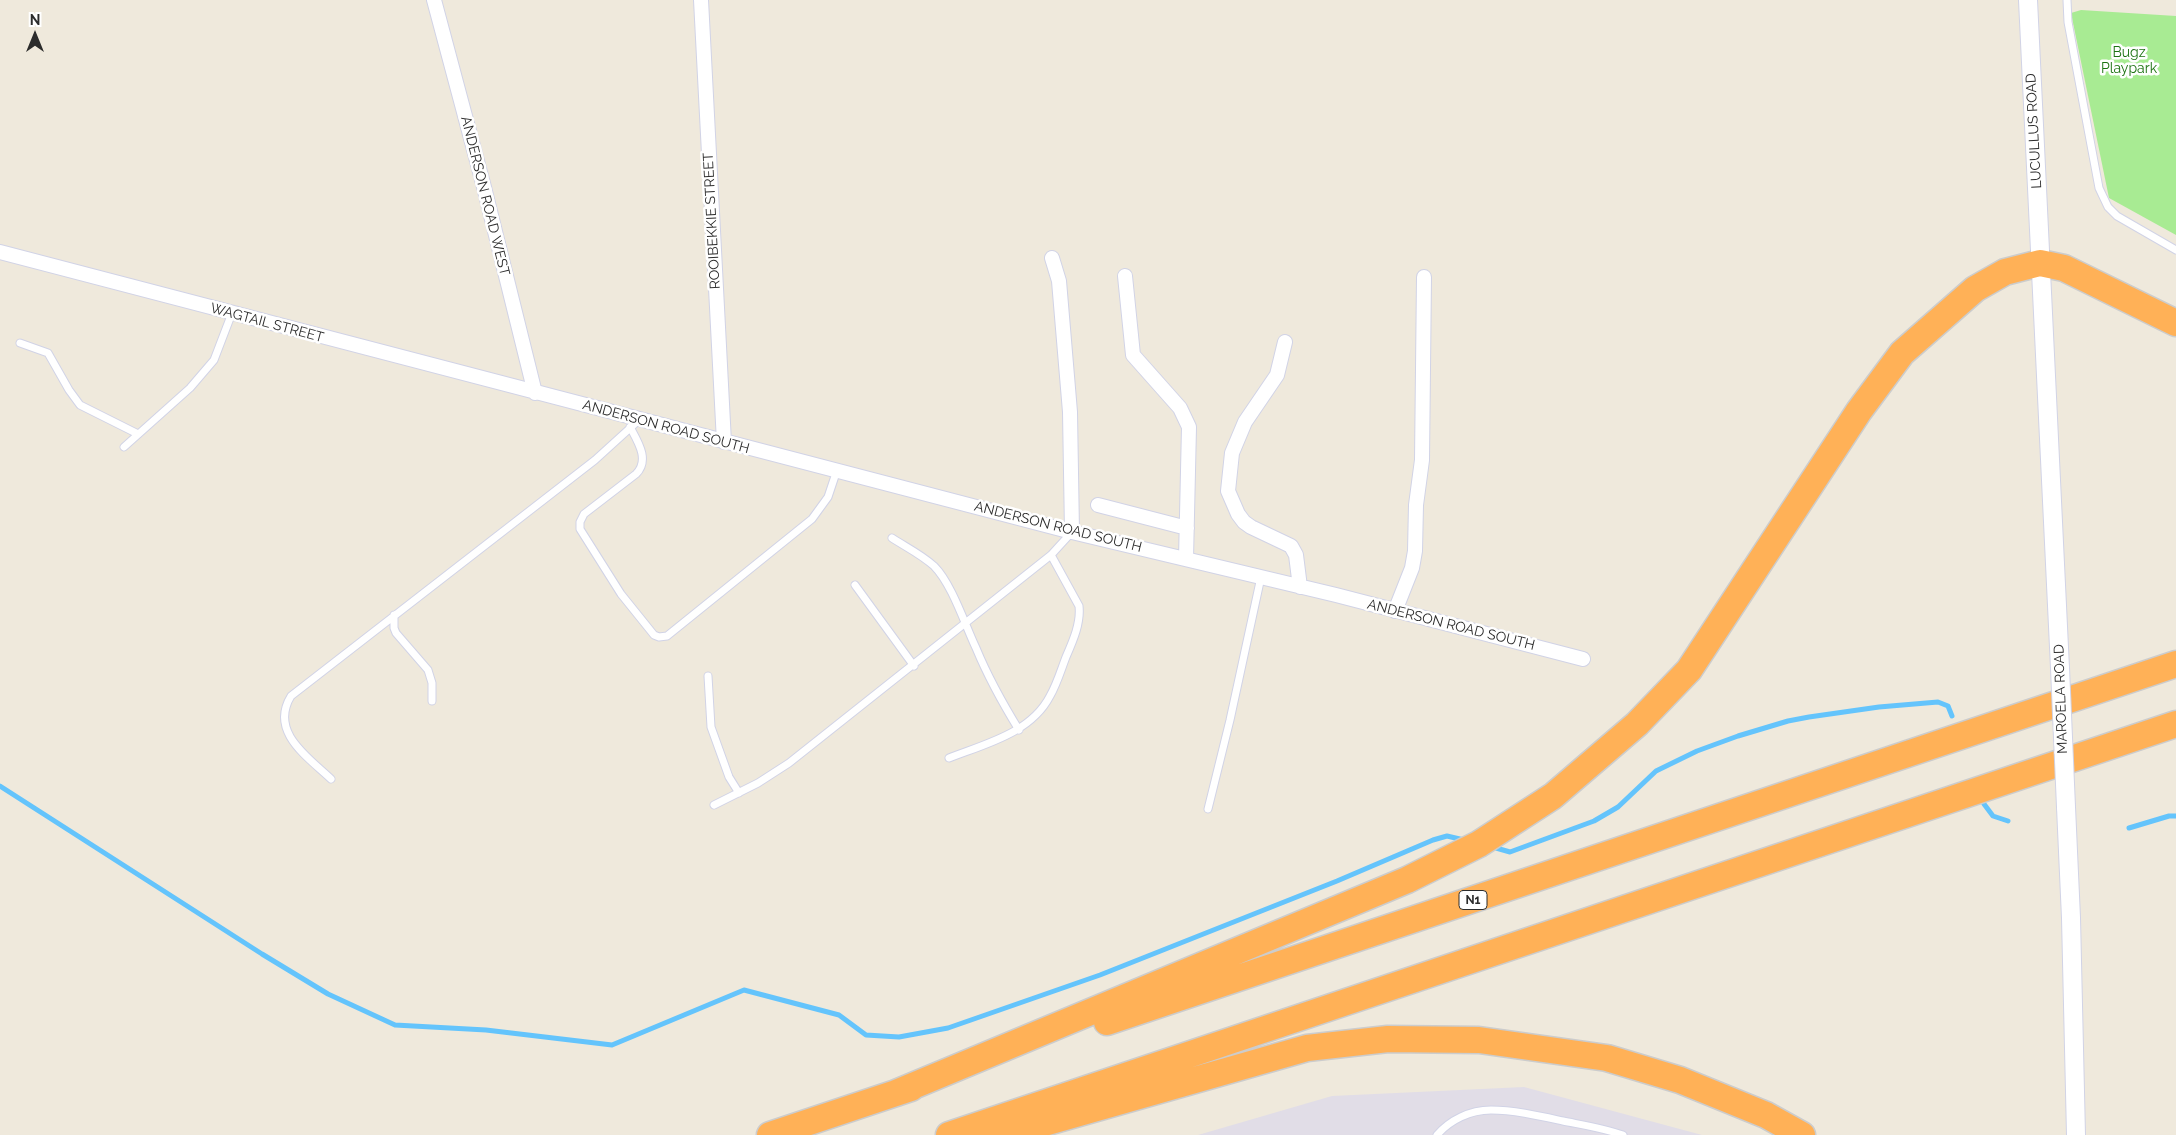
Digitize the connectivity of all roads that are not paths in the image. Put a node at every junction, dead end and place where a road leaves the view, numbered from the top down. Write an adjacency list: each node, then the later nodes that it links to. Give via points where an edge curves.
1 (434, 0): 15 (street, ANDERSON ROAD WEST)
2 (701, 0): 18 (street, ROOIBEKKIE STREET)
3 (2028, 0): 8 (street, LUCULLUS ROAD)
4 (2067, 0): 5 (lane, via 2068,22 2099,188 2117,216)
5 (2176, 250)
6 (0, 252): 11 (street, WAGTAIL STREET)
7 (1052, 258): 23 (street, via 1059,281 1070,412)
8 (2040, 263): 12 (highway, via 2064,268); 45 (highway, via 2004,272 1975,289 1902,353 1859,411 1689,670 1637,724 1554,796 1479,844 1407,880); 52 (street, MAROELA ROAD, bridge, via 2071,918)
9 (1125, 276): 22 (street, via 1133,355 1180,408 1189,426)
10 (1424, 277): 30 (street, via 1422,460 1415,551 1412,568)
11 (232, 314): 15 (street, WAGTAIL STREET); 17 (lane, via 214,360 190,388)
12 (2176, 323)
13 (1285, 342): 29 (street, via 1277,375 1245,422 1232,453 1228,491 1244,522 1291,546)
14 (20, 343): 17 (lane, via 48,353 80,405)
15 (535, 393): 16 (street, ANDERSON ROAD SOUTH)
16 (635, 423): 18 (street, ANDERSON ROAD SOUTH); 20 (lane, via 641,468 584,514 580,529 621,594 659,637 667,636 812,519 828,497); 31 (lane, via 595,460)
17 (138, 434): 19 (lane)
18 (724, 442): 20 (street, ANDERSON ROAD SOUTH)
19 (124, 447)
20 (837, 470): 23 (street, ANDERSON ROAD SOUTH)
21 (1098, 506): 22 (street)
22 (1187, 528): 26 (street)
23 (1072, 532): 25 (lane); 26 (street, ANDERSON ROAD SOUTH)
24 (892, 538): 32 (lane, via 933,566 942,576)
25 (1051, 555): 32 (lane); 39 (lane, via 1079,606 1079,617 1050,697)
26 (1186, 559): 27 (street, ANDERSON ROAD SOUTH)
27 (1261, 577): 29 (street, ANDERSON ROAD SOUTH); 44 (lane)
28 (856, 585): 35 (lane)
29 (1300, 586): 30 (street, ANDERSON ROAD SOUTH)
30 (1395, 611): 33 (street, ANDERSON ROAD SOUTH)
31 (394, 615): 37 (lane, via 396,633 428,670); 41 (lane, via 287,702 286,732 293,743)
32 (966, 624): 35 (lane); 39 (lane, via 996,691)
33 (1583, 659)
34 (2176, 664): 45 (highway, N1)
35 (914, 666): 42 (lane, via 789,763)
36 (708, 676): 42 (lane, via 711,727 729,777)
37 (432, 701)
38 (2176, 724): 47 (highway)
39 (1019, 730): 40 (lane)
40 (949, 758)
41 (331, 779)
42 (739, 793): 43 (lane)
43 (714, 805)
44 (1208, 809)
45 (896, 1093): 46 (highway, N1)
46 (770, 1135)
47 (949, 1135)
48 (1002, 1135): 51 (highway, via 1307,1048 1416,1039 1479,1040 1607,1058 1680,1080 1766,1116)
49 (1437, 1135): 50 (lane, via 1444,1126 1465,1115 1490,1110 1533,1115)
50 (1623, 1135)
51 (1802, 1135)
52 (2076, 1135)

